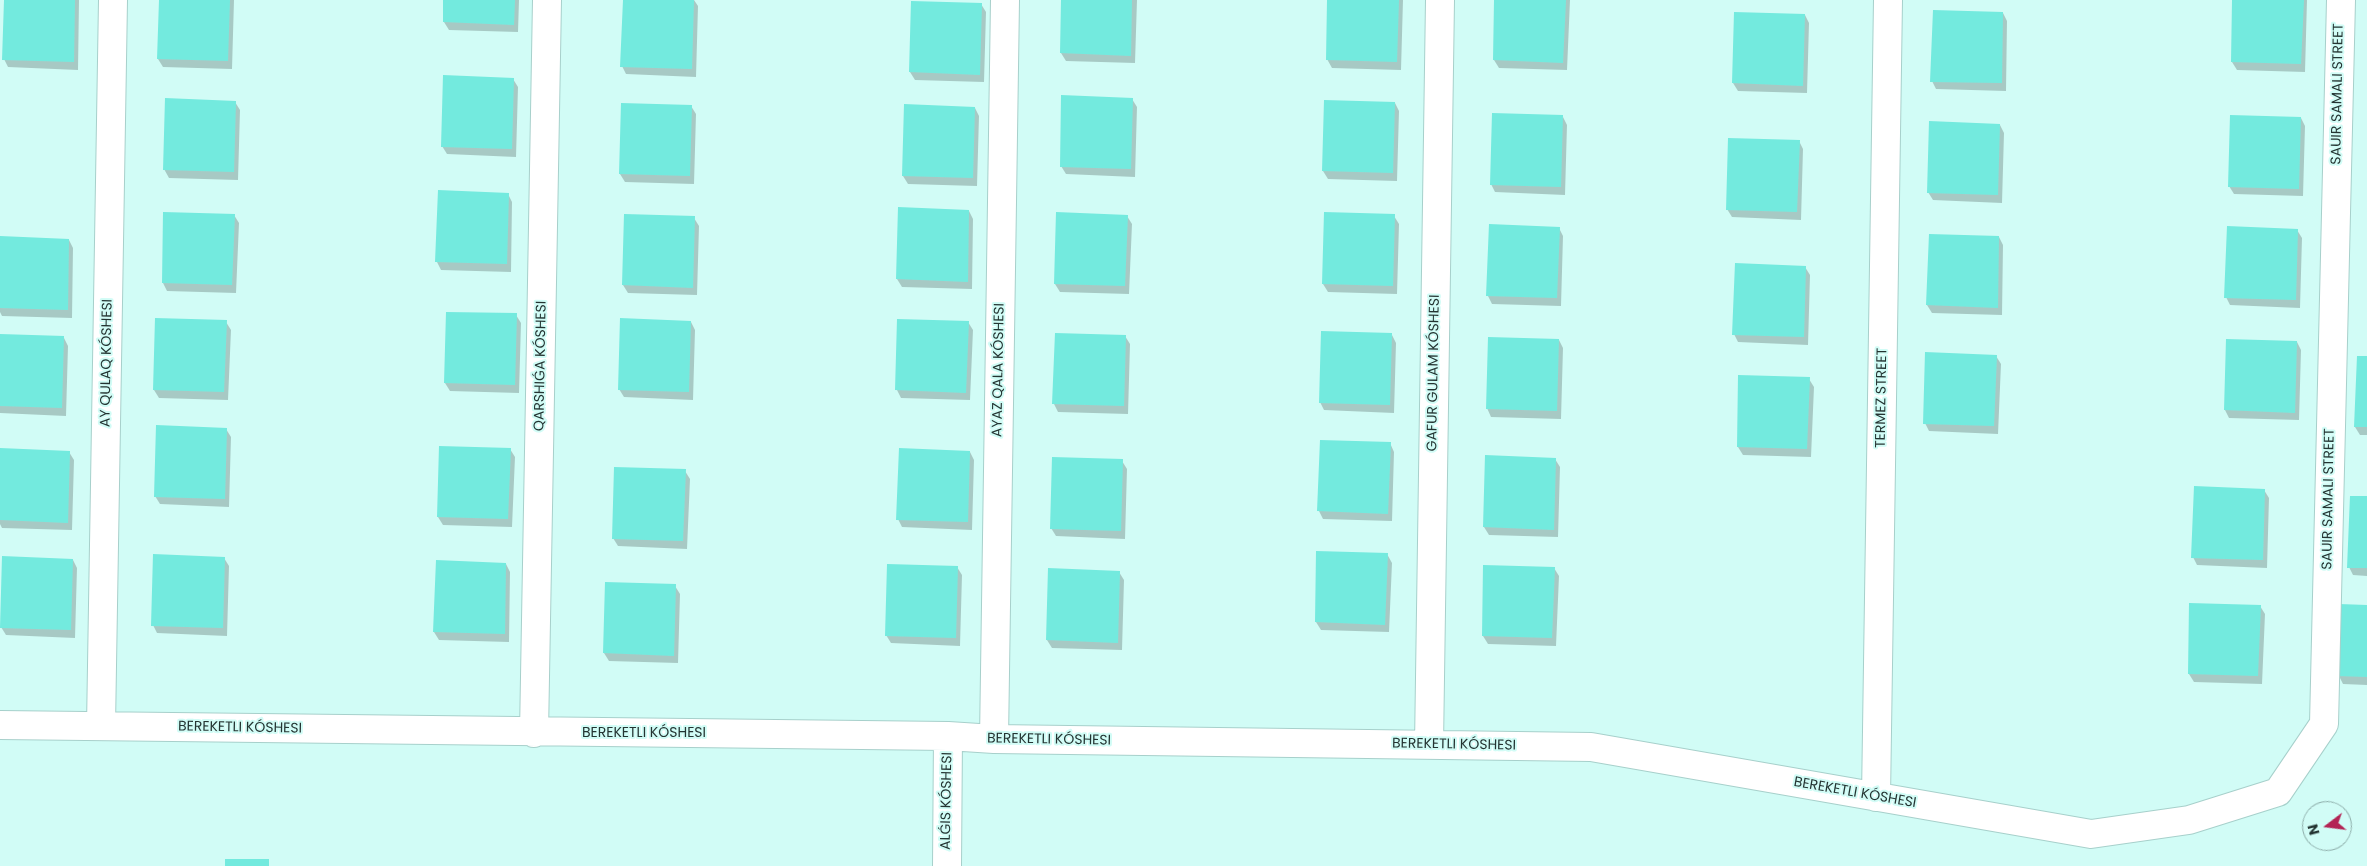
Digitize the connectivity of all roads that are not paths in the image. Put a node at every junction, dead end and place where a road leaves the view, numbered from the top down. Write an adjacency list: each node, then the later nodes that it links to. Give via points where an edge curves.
1 (112, 0): 8 (street, AY QULAQ KÓSHESI)
2 (548, 0): 9 (street)
3 (1005, 0): 11 (street, AYAZ QALA KÓSHESI)
4 (1440, 0): 12 (street, GAFUR GULAM KÓSHESI)
5 (1888, 0): 13 (street, TERMEZ STREET)
6 (2340, 0): 13 (street, BEREKETLI KÓSHESI, via 2324,724 2278,792 2189,820 2091,834)
7 (0, 725): 8 (street, BEREKETLI KÓSHESI)
8 (101, 726): 9 (street, BEREKETLI KÓSHESI)
9 (534, 732): 10 (street, BEREKETLI KÓSHESI)
10 (948, 736): 11 (street, BEREKETLI KÓSHESI); 14 (street)
11 (994, 739): 12 (street, BEREKETLI KÓSHESI)
12 (1428, 745): 13 (street, BEREKETLI KÓSHESI, via 1591,747)
13 (1876, 797)
14 (947, 866)

